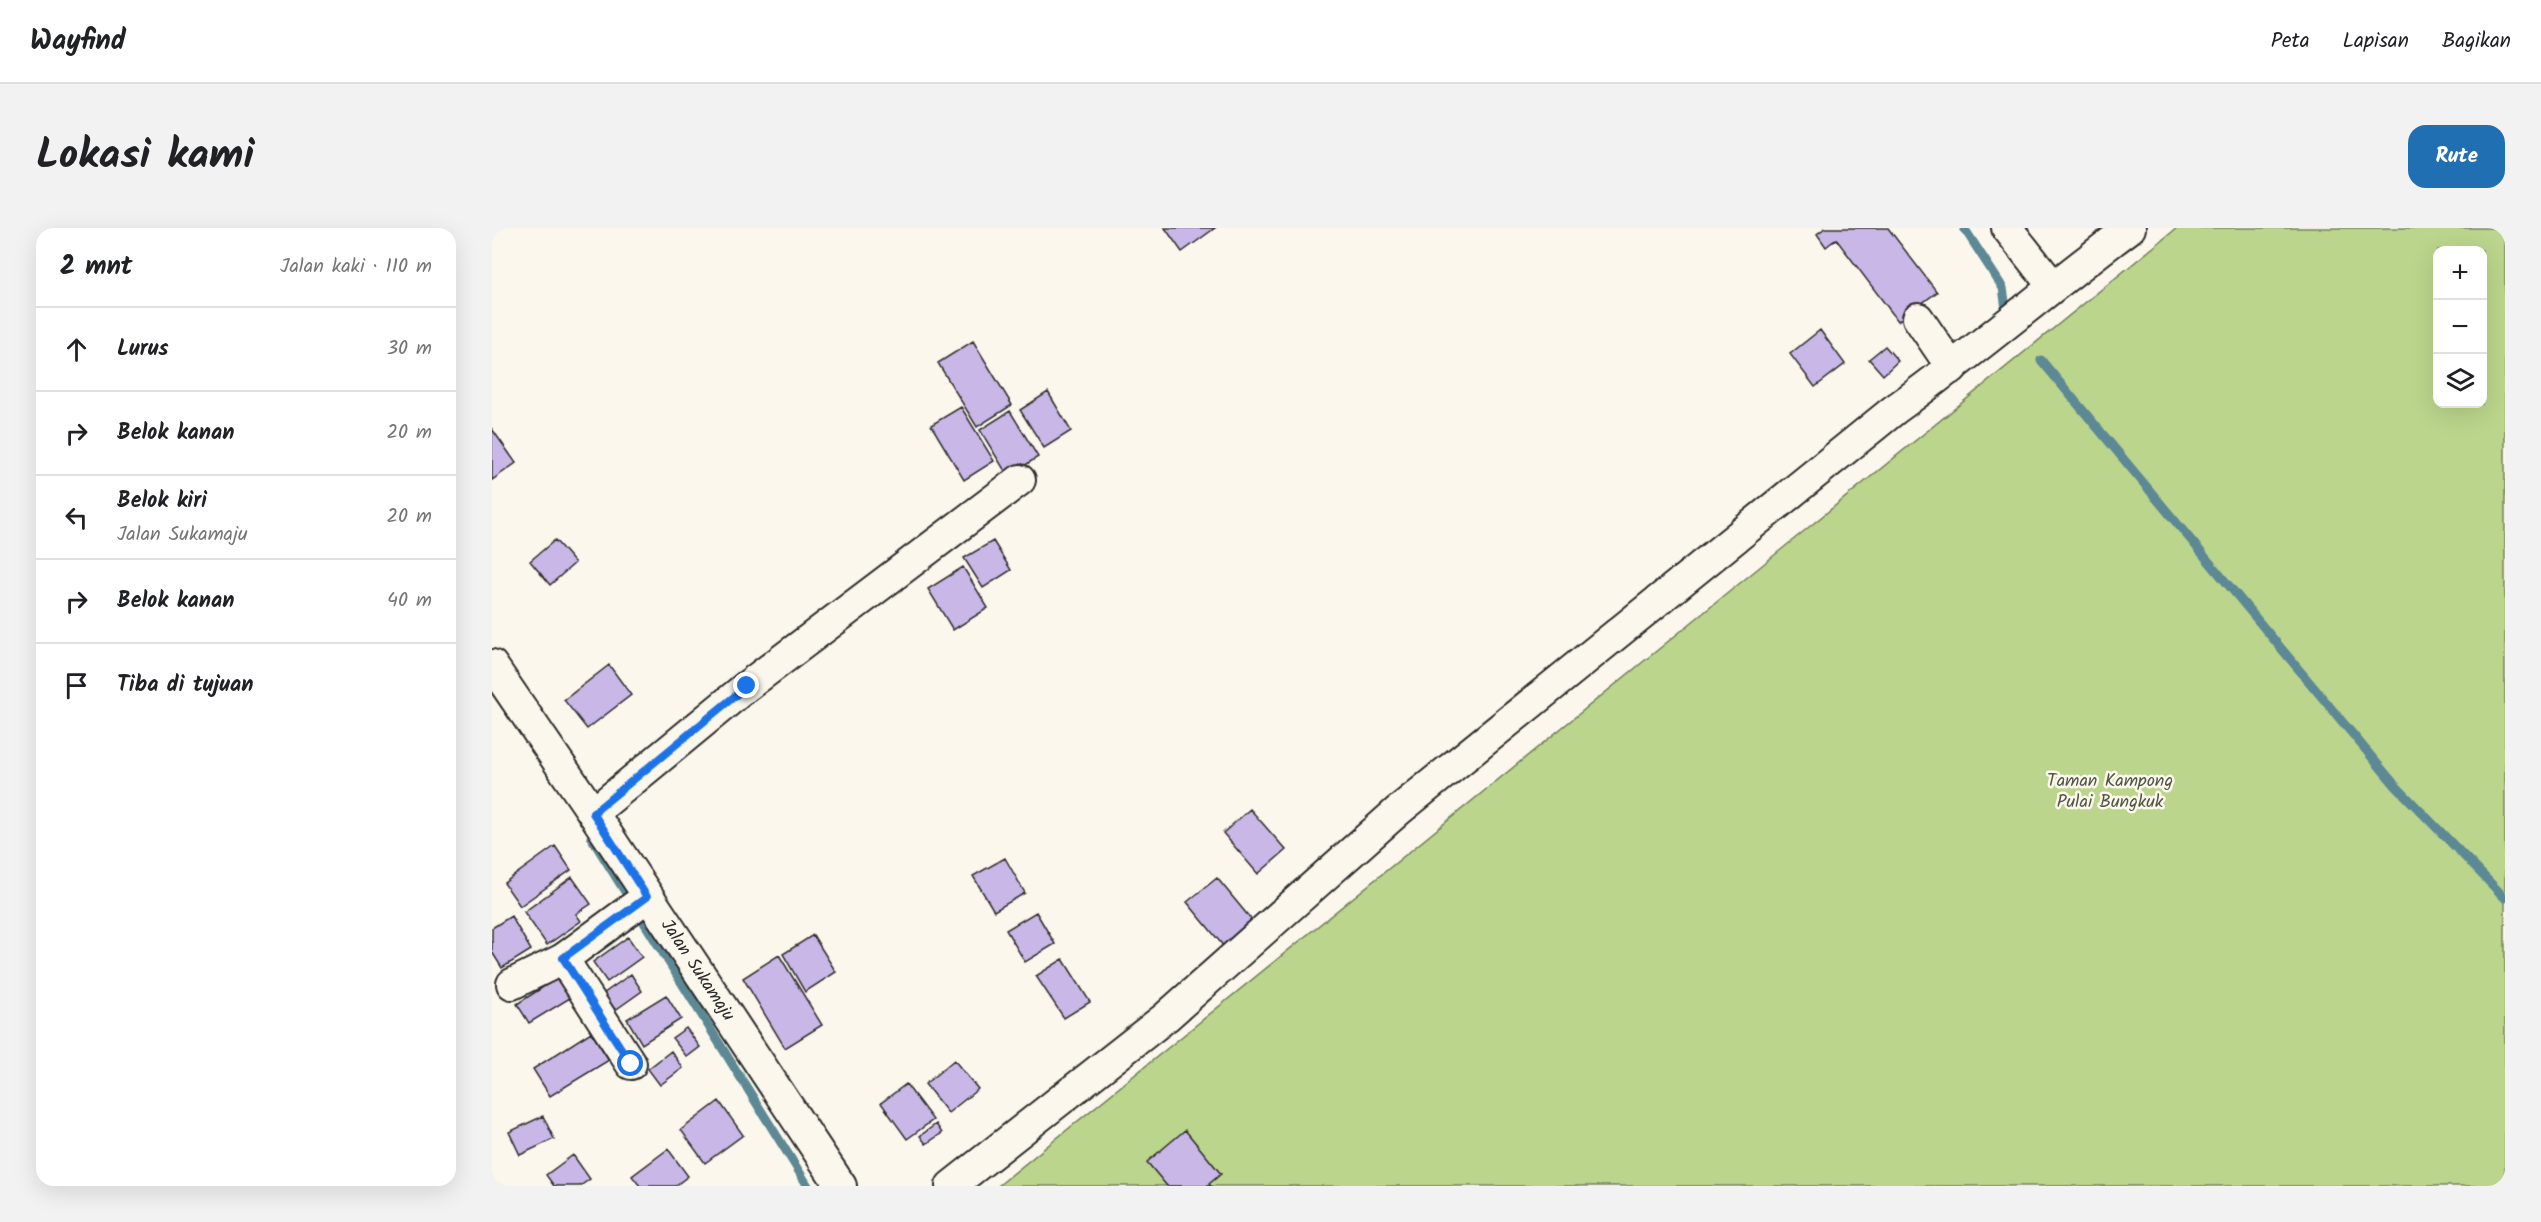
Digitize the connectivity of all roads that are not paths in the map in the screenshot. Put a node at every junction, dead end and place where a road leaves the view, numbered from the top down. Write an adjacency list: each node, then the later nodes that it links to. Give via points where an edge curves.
1 (2007, 228): 3 (street)
2 (2130, 228): 3 (street)
3 (2052, 285): 5 (street)
4 (1918, 318): 5 (street)
5 (1952, 368): 14 (street, via 1894,410 1399,810 1166,1017)
6 (1020, 480): 8 (street, via 747,686)
7 (492, 665): 8 (street, Jalan Sukamaju)
8 (593, 813): 9 (street, Jalan Sukamaju)
9 (633, 907): 10 (street); 13 (street, Jalan Sukamaju)
10 (563, 958): 11 (street); 12 (street)
11 (512, 984)
12 (631, 1064)
13 (841, 1186)
14 (951, 1186)

